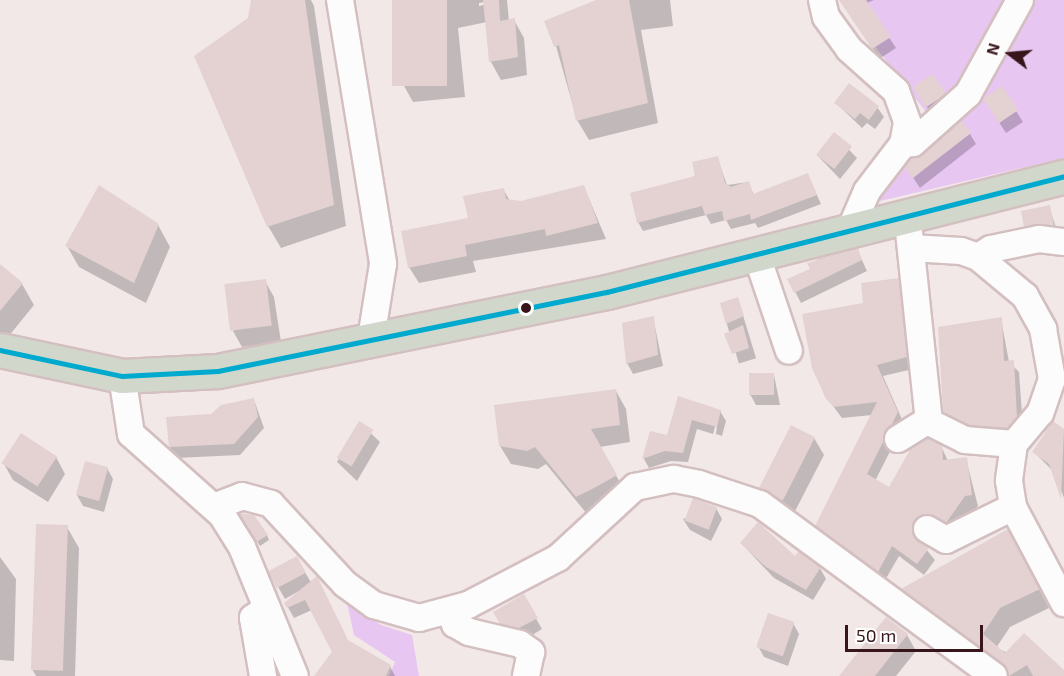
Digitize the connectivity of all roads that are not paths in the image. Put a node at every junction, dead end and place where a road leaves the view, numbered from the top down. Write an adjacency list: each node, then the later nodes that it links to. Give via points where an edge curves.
1 (340, 0): 12 (street, via 383,264)
2 (822, 0): 4 (street, via 826,17 849,49 896,91 907,122)
3 (1020, 0): 4 (street, via 968,94 913,143)
4 (903, 144): 7 (street, via 867,191)
5 (1064, 176): 6 (highway)
6 (907, 214): 7 (highway); 9 (street)
7 (851, 228): 10 (highway)
8 (1064, 242): 11 (street, via 1039,239 991,249)
9 (911, 249): 11 (street, via 961,251); 16 (street)
10 (756, 253): 12 (highway, via 607,292); 14 (street)
11 (978, 257): 18 (street, via 1025,296 1051,355 1047,399)
12 (371, 339): 15 (highway, via 218,371)
13 (0, 350): 15 (highway)
14 (789, 351)
15 (122, 376): 19 (street, via 131,434)
16 (928, 420): 17 (street); 18 (street, via 964,440)
17 (898, 439)
18 (1014, 444): 20 (street, via 1008,464)
19 (214, 507): 23 (street, via 242,547); 24 (street, via 229,497 271,504 345,584 374,605 419,618)
20 (1013, 507): 21 (street, via 946,540); 22 (street)
21 (927, 529)
22 (1064, 603)
23 (267, 609): 25 (street, via 253,618); 26 (street)
24 (451, 612): 27 (street, via 455,624 470,632 520,644 531,652); 28 (street, via 558,558 635,487 675,479 760,504)
25 (263, 676)
26 (295, 676)
27 (526, 676)
28 (994, 676)

